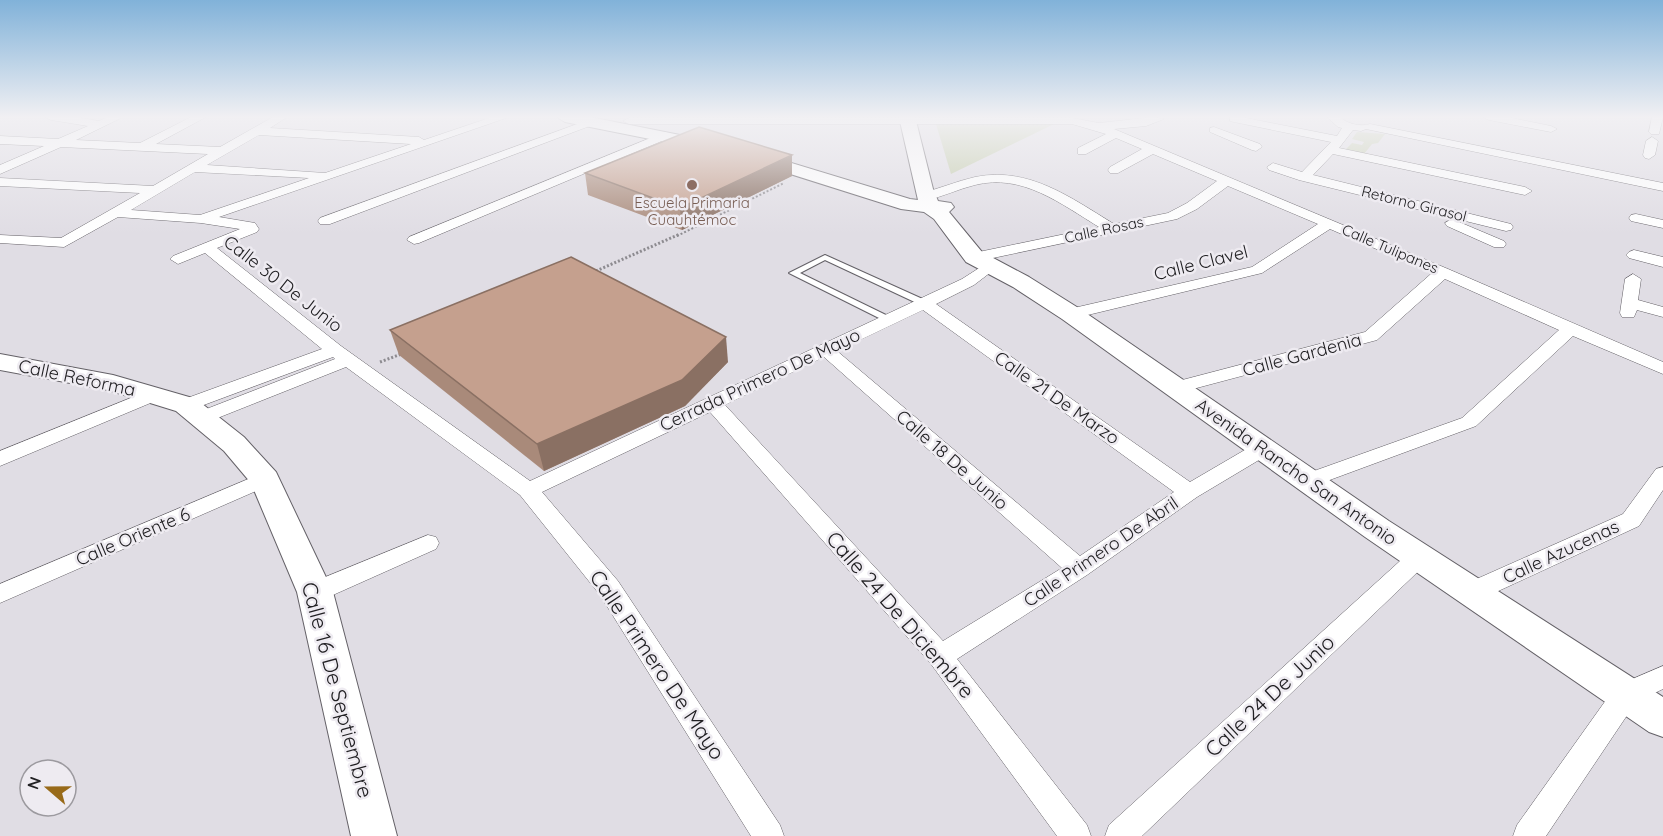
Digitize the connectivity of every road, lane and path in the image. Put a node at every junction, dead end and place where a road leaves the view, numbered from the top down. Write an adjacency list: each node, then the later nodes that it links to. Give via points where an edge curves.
1 (31, 156): 16 (street)
2 (213, 156): 15 (street)
3 (389, 156): 19 (street)
4 (500, 156): 30 (street)
5 (617, 156): 36 (street)
6 (749, 156): 18 (street)
7 (925, 156): 26 (street, Avenida Rancho San Antonio)
8 (1139, 156): 17 (street)
9 (1168, 156): 21 (street, Calle Tulipanes)
10 (1323, 156): 20 (street)
11 (1354, 156): 33 (street, via 1522,196)
12 (1531, 156): 13 (street)
13 (1562, 163): 22 (street); 24 (street)
14 (1272, 167): 20 (street, Retorno Girasol)
15 (191, 168): 19 (street); 25 (street)
16 (0, 170)
17 (1114, 170)
18 (805, 172): 26 (street, via 908,205); 42 (path, via 666,242)
19 (330, 176): 29 (street)
20 (1304, 177): 27 (street, Retorno Girasol)
21 (1226, 181): 31 (street, Calle Tulipanes); 34 (street, Calle Rosas, via 1172,216)
22 (1663, 181)
23 (0, 182): 25 (street)
24 (1663, 187)
25 (155, 190): 28 (street)
26 (937, 204): 34 (street, via 974,181 1032,185 1045,188); 39 (street, Avenida Rancho San Antonio)
27 (1417, 205): 33 (street, Retorno Girasol); 33 (street, via 1497,249)
28 (116, 213): 29 (street); 35 (street, via 64,243)
29 (201, 219): 37 (street, via 252,229)
30 (325, 221)
31 (1329, 224): 43 (street, Calle Tulipanes); 46 (street, Calle Clavel, via 1257,270)
32 (1663, 224): 41 (street, via 1636,222)
33 (1506, 226)
34 (1112, 230): 39 (street, Calle Rosas)
35 (0, 239)
36 (414, 240)
37 (207, 248): 38 (street); 51 (street, Calle 30 De Junio)
38 (178, 260)
39 (982, 262): 44 (street, Cerrada Primero De Mayo, via 968,282); 46 (street, Avenida Rancho San Antonio)
40 (1663, 262): 41 (street)
41 (1633, 266): 45 (street, via 1629,308)
42 (595, 272)
43 (1443, 272): 48 (street, Calle Tulipanes); 54 (street, Calle Gardenia, via 1371,336)
44 (924, 303): 47 (street, Cerrada Primero De Mayo); 47 (lane, via 825,257 793,273); 64 (street, Calle 21 De Marzo)
45 (1663, 312)
46 (1071, 314): 54 (street, Avenida Rancho San Antonio)
47 (887, 319): 50 (street, Cerrada Primero De Mayo)
48 (1570, 329): 53 (street, Calle Tulipanes); 62 (street, via 1469,422)
49 (410, 350): 51 (path)
50 (826, 350): 56 (street, Cerrada Primero De Mayo); 67 (street, Calle 18 De Junio)
51 (349, 359): 57 (street); 63 (street, Calle Primero De Mayo)
52 (0, 362): 55 (street, Calle Reforma)
53 (1663, 369)
54 (1174, 388): 58 (street, Avenida Rancho San Antonio)
55 (153, 394): 57 (street, Calle 16 De Septiembre); 59 (street)
56 (712, 402): 63 (street, Cerrada Primero De Mayo); 71 (street, Calle 24 De Diciembre)
57 (194, 411): 61 (street, Calle 16 De Septiembre, via 234,444)
58 (1262, 449): 62 (street, Avenida Rancho San Antonio); 64 (street, Calle Primero De Abril)
59 (0, 459)
60 (1663, 474): 69 (street, Calle Azucenas, via 1630,520)
61 (265, 479): 68 (street, Calle 16 De Septiembre); 70 (street, Calle Oriente 6)
62 (1308, 481): 66 (street, Avenida Rancho San Antonio)
63 (528, 490): 76 (street, Calle Primero De Mayo, via 609,588)
64 (1189, 492): 67 (street, Calle Primero De Abril)
65 (428, 543): 68 (street)
66 (1419, 557): 69 (street, Avenida Rancho San Antonio); 78 (street, Calle 24 De Junio)
67 (1079, 569): 71 (street, Calle Primero De Abril)
68 (315, 591): 75 (street, Calle 16 De Septiembre)
69 (1472, 592): 73 (street, Avenida Rancho San Antonio)
70 (0, 594)
71 (940, 656): 77 (street, Calle 24 De Diciembre)
72 (1663, 677): 73 (street)
73 (1626, 694): 74 (street, Avenida Rancho San Antonio); 79 (street)
74 (1663, 719)
75 (374, 836)
76 (769, 836)
77 (1076, 836)
78 (1120, 836)
79 (1528, 836)

